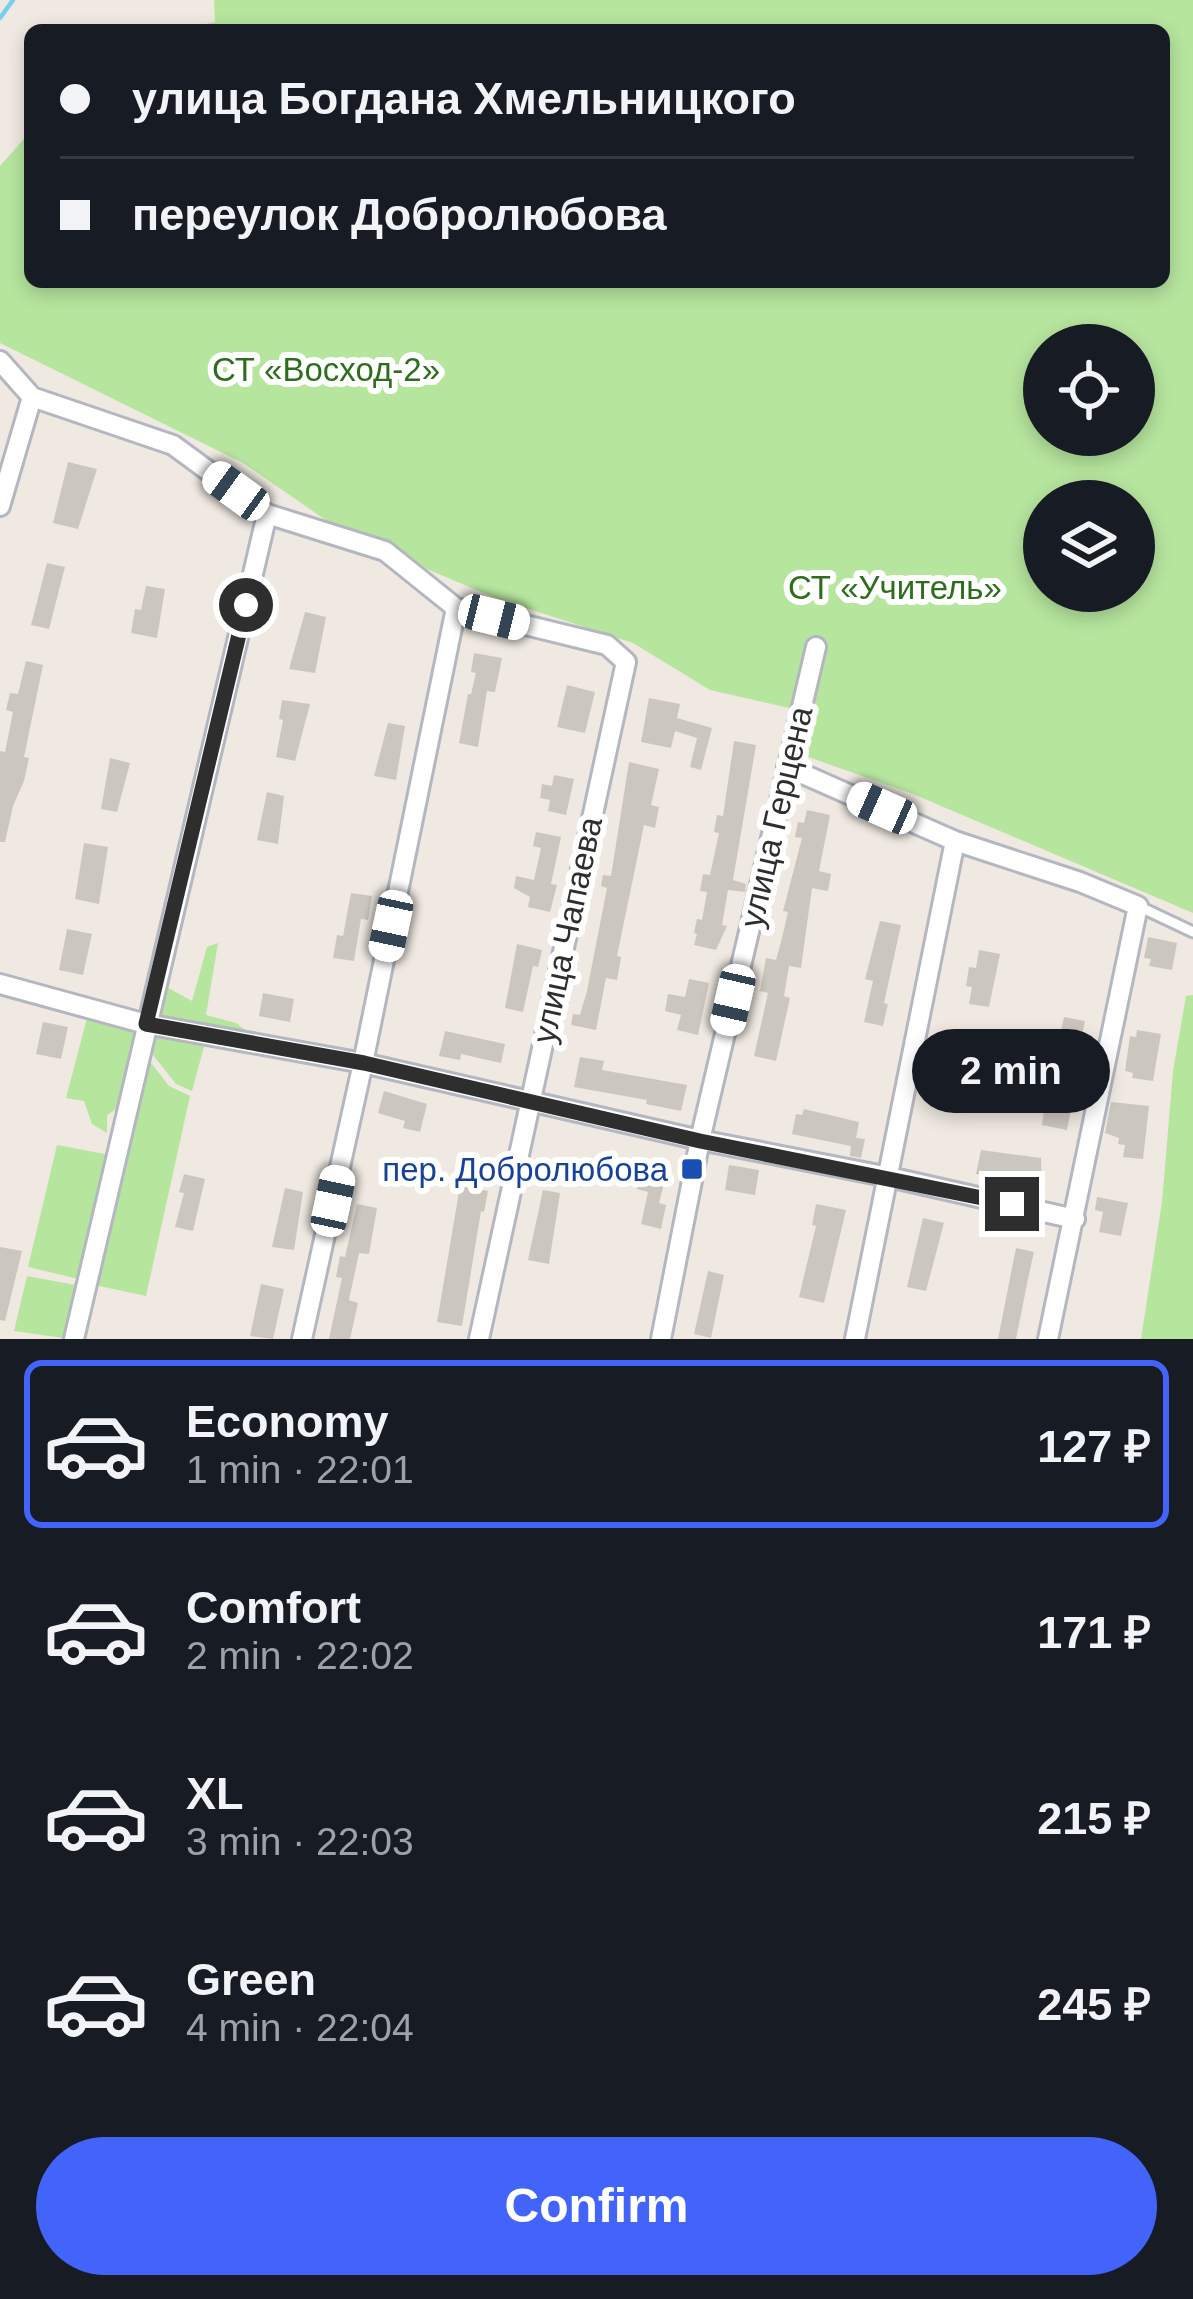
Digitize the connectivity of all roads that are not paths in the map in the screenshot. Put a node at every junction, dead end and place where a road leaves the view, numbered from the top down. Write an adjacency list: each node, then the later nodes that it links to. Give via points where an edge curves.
1 (0, 361): 2 (street)
2 (32, 397): 3 (street); 4 (street, via 172,446)
3 (0, 506)
4 (267, 514): 5 (street, via 385,551); 12 (street)
5 (456, 608): 13 (street); 14 (street, улица Чапаева, via 608,645 626,662)
6 (816, 646): 7 (street, улица Герцена)
7 (788, 767): 8 (street); 15 (street, улица Герцена)
8 (955, 841): 9 (street); 16 (street)
9 (1137, 906): 10 (lane); 17 (street)
10 (1193, 932)
11 (0, 984): 12 (street)
12 (146, 1024): 13 (street); 18 (street)
13 (364, 1063): 14 (street); 19 (street)
14 (530, 1100): 15 (street); 20 (street, улица Чапаева)
15 (700, 1141): 16 (street); 21 (street, улица Герцена)
16 (890, 1177): 17 (street); 22 (street)
17 (1075, 1219): 23 (street)
18 (74, 1339)
19 (302, 1339)
20 (479, 1339)
21 (661, 1339)
22 (855, 1339)
23 (1048, 1339)

